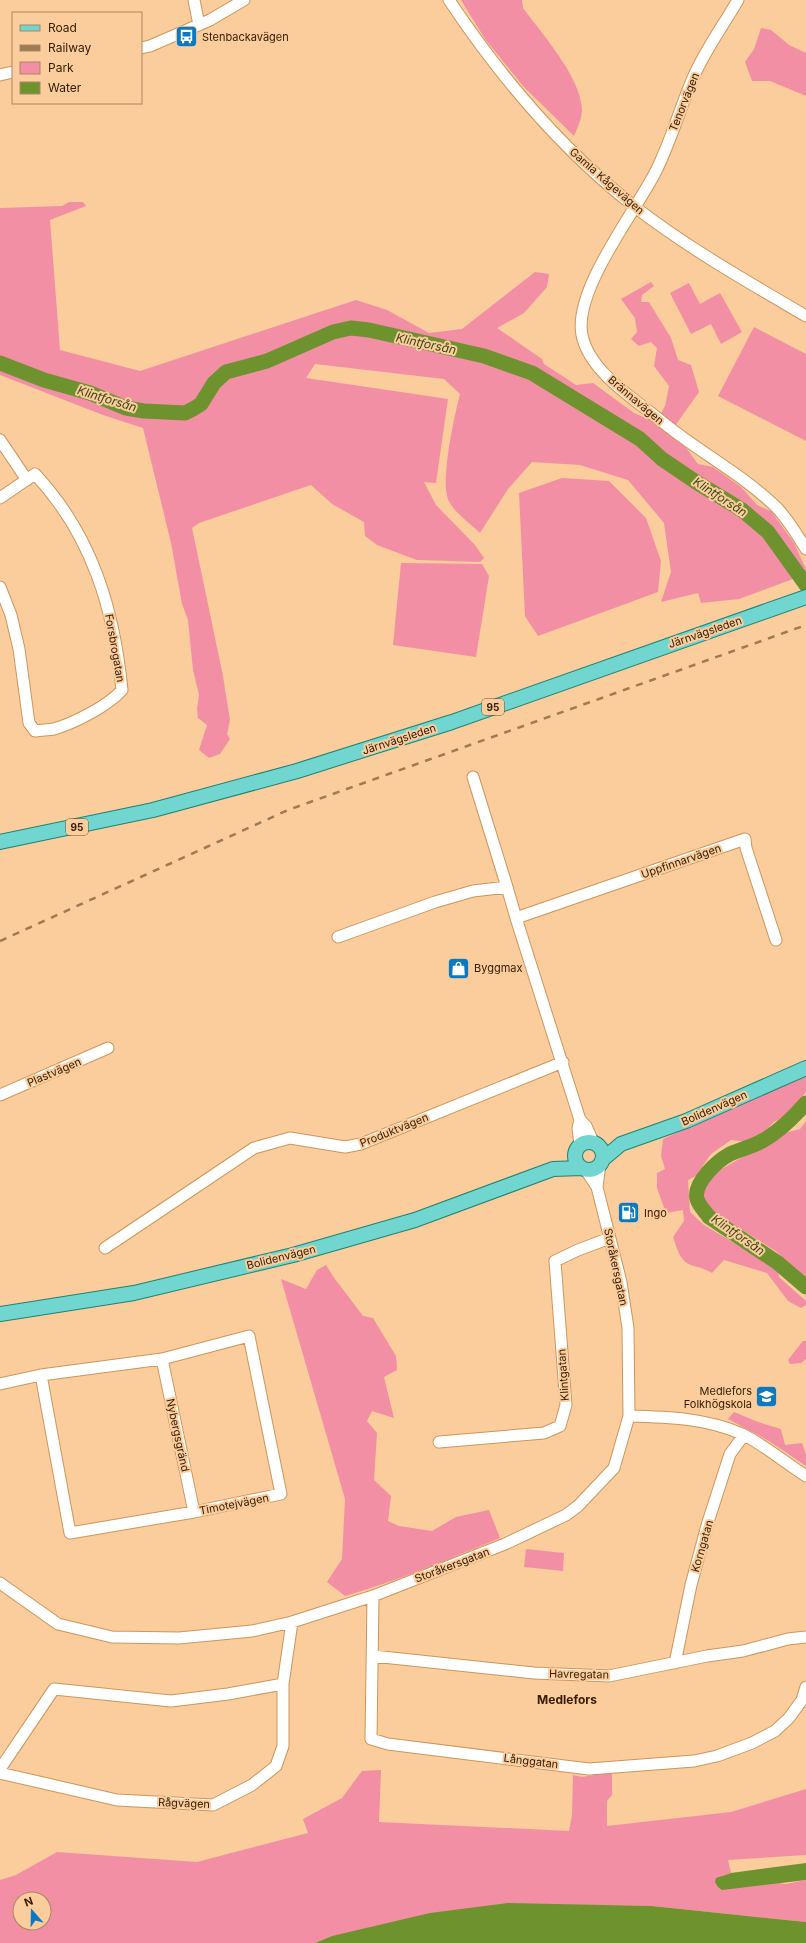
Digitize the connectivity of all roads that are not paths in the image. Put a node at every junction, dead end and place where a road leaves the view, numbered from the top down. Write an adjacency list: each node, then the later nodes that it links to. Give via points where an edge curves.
1 (194, 0): 5 (street)
2 (244, 0): 5 (street)
3 (449, 0): 9 (street, Gamla Kågevägen, via 478,44 531,109 576,157)
4 (738, 0): 9 (street, Tenorvägen, via 714,36 697,70 657,170)
5 (199, 25): 6 (street)
6 (142, 48)
7 (12, 72): 8 (street)
8 (0, 75)
9 (635, 207): 10 (street, Gamla Kågevägen, via 733,274); 14 (street, Brännavägen, via 594,278 582,312 582,334 590,357 609,378 662,422 757,490 777,508)
10 (806, 316)
11 (0, 440): 12 (street)
12 (31, 477): 13 (street); 15 (street, Forsbrogatan, via 72,523 91,557 104,590 122,690 115,698 53,729 35,731 29,723 19,649 11,615)
13 (0, 498)
14 (806, 549)
15 (0, 587)
16 (798, 600): 18 (main road, Järnvägsleden / 95, via 452,722 297,771 153,810)
17 (473, 777): 19 (street)
18 (0, 842)
19 (507, 887): 20 (street); 21 (street, via 473,891 435,902)
20 (516, 918): 22 (street, Uppfinnarvägen, via 745,839); 24 (street)
21 (338, 937)
22 (776, 940)
23 (108, 1048): 26 (street, Plastvägen)
24 (563, 1062): 28 (street, via 580,1120 586,1126); 34 (street, Produktvägen, via 361,1144 346,1147 290,1138 254,1148)
25 (802, 1069): 27 (main road, Bolidenvägen, via 686,1121)
26 (0, 1095)
27 (621, 1144): 28 (main road, Bolidenvägen); 29 (main road, Bolidenvägen)
28 (586, 1146): 29 (main road, via 602,1150); 30 (main road, Bolidenvägen); 31 (main road, via 576,1163)
29 (601, 1162): 31 (main road, Bolidenvägen, via 592,1170); 32 (street, Storåkersgatan)
30 (553, 1169): 31 (main road, Bolidenvägen); 35 (main road, Bolidenvägen, via 414,1220 293,1254 134,1293)
31 (584, 1169): 32 (street, Storåkersgatan)
32 (597, 1187): 33 (street, Storåkersgatan)
33 (610, 1238): 39 (street, Storåkersgatan, via 621,1282 628,1328); 41 (street, Klintgatan, via 555,1262 566,1405 560,1426 544,1433)
34 (105, 1248)
35 (0, 1314)
36 (162, 1359): 37 (street, Timotejvägen); 43 (street, Nybergsgränd); 43 (street, Timotejvägen, via 248,1336 282,1494)
37 (41, 1375): 38 (street, Timotejvägen); 43 (street, Timotejvägen, via 70,1533)
38 (0, 1384)
39 (629, 1416): 40 (street, via 674,1417 702,1421); 45 (street, Storåkersgatan, via 614,1468 566,1515 505,1544)
40 (744, 1435): 42 (street); 49 (street, Korngatan, via 730,1454 708,1522 691,1585)
41 (440, 1442)
42 (806, 1476)
43 (194, 1512)
44 (0, 1583): 46 (street, Storåkersgatan, via 58,1624 112,1637 179,1638 252,1631)
45 (373, 1596): 46 (street, Storåkersgatan); 48 (street, Långgatan)
46 (292, 1622): 50 (street, Rågvägen)
47 (806, 1637): 49 (street, Havregatan)
48 (373, 1656): 49 (street, Havregatan, via 577,1676 609,1676); 52 (street, Långgatan, via 371,1739 417,1749 589,1769 694,1761 717,1756 775,1731)
49 (675, 1663)
50 (283, 1684): 53 (street, via 228,1694 171,1700 54,1689); 54 (street, Rågvägen, via 283,1746 276,1766 252,1785 213,1805 117,1800)
51 (806, 1688): 52 (street, Långgatan)
52 (803, 1704)
53 (0, 1769)
54 (0, 1773)

